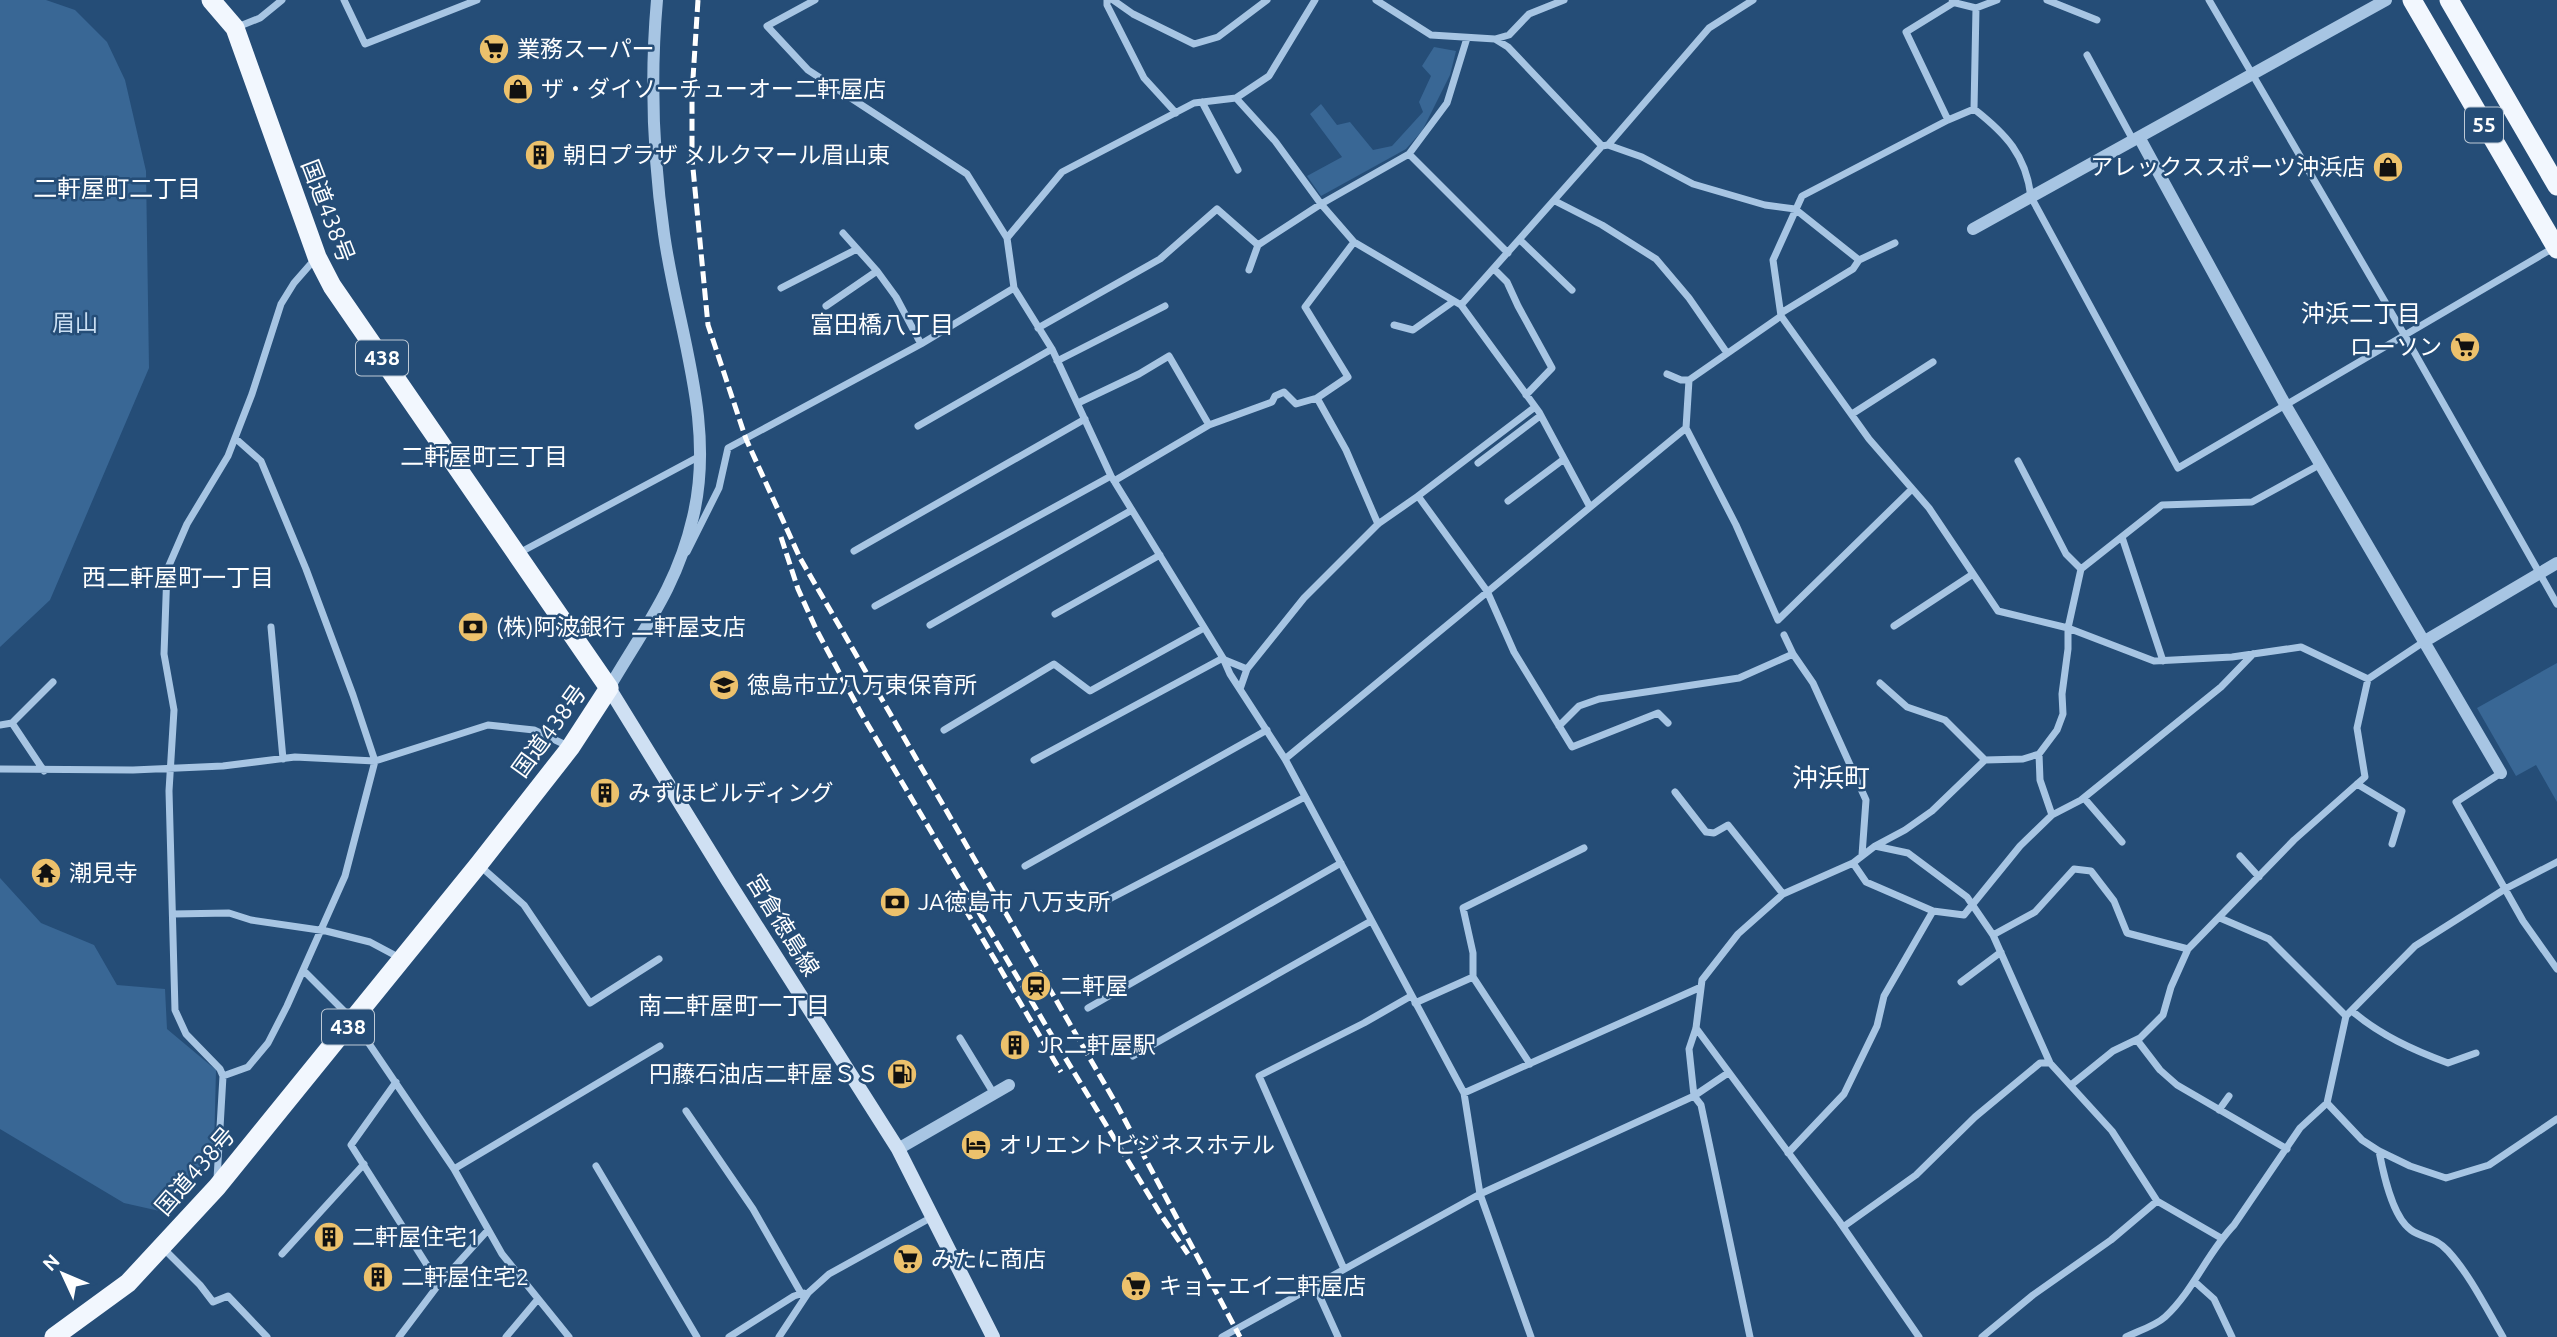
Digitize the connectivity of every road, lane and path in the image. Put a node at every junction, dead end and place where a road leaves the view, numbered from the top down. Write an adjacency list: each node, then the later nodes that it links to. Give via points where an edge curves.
1 (211, 0): 23 (highway, 国道438号 / 438)
2 (282, 0): 23 (street, via 260,18)
3 (344, 0): 4 (street, via 365,44)
4 (477, 0)
5 (657, 0): 86 (street, via 654,146 664,234 699,417)
6 (815, 0): 44 (street, via 767,26 808,69 967,174)
7 (1107, 0): 31 (street, via 1144,78)
8 (1113, 0): 9 (street, via 1194,44 1218,37)
9 (1267, 0)
10 (1315, 0): 28 (street, via 1269,76)
11 (1376, 0): 24 (street, via 1431,35)
12 (1564, 0): 25 (street, via 1529,14 1509,35)
13 (1753, 0): 34 (street, via 1709,29)
14 (1997, 0): 21 (street)
15 (2050, 0): 22 (street)
16 (2209, 0): 27 (street)
17 (2386, 0): 27 (street)
18 (2412, 0): 49 (highway, 55)
19 (2449, 0): 37 (highway, 55)
20 (1951, 1): 21 (street); 32 (street, via 1906,32)
21 (1976, 8): 30 (street)
22 (2097, 20)
23 (235, 28): 52 (highway, 国道438号 / 438)
24 (1467, 38): 25 (street); 35 (street, via 1447,103)
25 (1495, 40): 34 (street, via 1508,47)
26 (2087, 55): 33 (street)
27 (2251, 75): 33 (street); 66 (street)
28 (1236, 98): 29 (street); 40 (street, via 1275,141)
29 (1202, 102): 31 (street); 36 (street)
30 (1974, 109): 32 (street); 38 (street, via 2005,134 2029,177)
31 (1176, 113): 44 (street, via 1062,172)
32 (1948, 120): 41 (street, via 1802,196)
33 (2136, 139): 38 (street); 77 (street)
34 (1605, 146): 39 (street); 41 (street, via 1642,157 1693,184)
35 (1409, 155): 40 (street); 51 (street)
36 (1238, 170)
37 (2557, 186)
38 (2031, 197): 42 (street); 77 (street, via 2178,468)
39 (1555, 201): 45 (street); 69 (street, via 1656,259)
40 (1321, 204): 46 (street); 48 (street)
41 (1795, 209): 53 (street); 63 (street, via 1773,260)
42 (1973, 229)
43 (843, 233): 50 (street)
44 (1007, 237): 58 (street)
45 (1520, 240): 51 (street); 59 (street)
46 (1354, 242): 60 (street); 75 (street, via 1306,307 1348,377)
47 (1895, 243): 53 (street)
48 (1258, 244): 55 (street); 65 (street, via 1217,209 1160,259)
49 (2556, 248): 66 (street)
50 (857, 250): 56 (street); 57 (street)
51 (1508, 253): 54 (street)
52 (317, 257): 85 (street, via 281,304); 100 (highway, 国道438号 / 438)
53 (1859, 260): 63 (street, via 1853,269)
54 (1494, 269): 60 (street); 74 (street, via 1507,282 1552,368)
55 (1249, 270)
56 (877, 271): 61 (street); 67 (street)
57 (781, 288)
58 (1014, 288): 65 (street); 67 (street)
59 (1572, 290)
60 (1457, 303): 64 (street, via 1413,330); 74 (street)
61 (826, 306)
62 (1165, 306): 70 (street)
63 (1781, 314): 69 (street); 79 (street)
64 (1394, 325)
65 (1038, 328): 68 (street)
66 (2405, 336): 77 (street); 105 (street)
67 (921, 344): 102 (street, via 729,449 719,488)
68 (1052, 349): 70 (street); 83 (street)
69 (1727, 353): 73 (street)
70 (1057, 361): 76 (street)
71 (1933, 362): 79 (street)
72 (1667, 374): 73 (street)
73 (1689, 380): 84 (street)
74 (1526, 395): 78 (street)
75 (1317, 398): 82 (street, via 1296,404 1284,393 1272,402); 97 (street)
76 (1077, 403): 81 (street); 82 (street, via 1169,356)
77 (2286, 406): 90 (street)
78 (1535, 407): 80 (street); 93 (street)
79 (1852, 414): 92 (street)
80 (1540, 416): 87 (street); 89 (street)
81 (1085, 419): 91 (street); 99 (street)
82 (1209, 425): 91 (street)
83 (918, 426)
84 (1686, 428): 92 (street, via 1779,620); 95 (street)
85 (235, 438): 140 (street, via 261,461 306,569); 141 (street, via 167,570 164,654 174,710)
86 (701, 456): 100 (street); 102 (street, via 694,517)
87 (1564, 459): 94 (street); 95 (street)
88 (2018, 461): 104 (street, via 2066,554)
89 (1478, 463)
90 (2321, 464): 98 (street, via 2252,502 2162,505); 117 (street)
91 (1113, 478): 96 (street); 109 (street)
92 (1912, 489): 106 (street)
93 (1418, 496): 97 (street); 107 (street)
94 (1507, 501)
95 (1590, 507): 107 (street)
96 (1132, 510): 101 (street); 111 (street)
97 (1378, 524): 122 (street, via 1304,598)
98 (2122, 537): 104 (street); 121 (street)
99 (854, 551)
100 (516, 554): 126 (highway, 国道438号 / 438)
101 (1160, 555): 110 (street); 114 (street)
102 (680, 562): 126 (street, via 665,598)
103 (2557, 563): 105 (street)
104 (2081, 569): 115 (street)
105 (2539, 573): 108 (street); 117 (street)
106 (1973, 574): 112 (street); 115 (street, via 1998,611)
107 (1487, 591): 131 (street, via 1514,652); 137 (street)
108 (2557, 604)
109 (875, 606)
110 (1055, 614)
111 (930, 625)
112 (1894, 626)
113 (271, 627): 136 (street)
114 (1204, 628): 120 (street); 132 (street, via 1090,691 1054,664)
115 (2068, 628): 121 (street); 135 (street, via 2063,714)
116 (1784, 635): 118 (street)
117 (2425, 641): 123 (street); 144 (street)
118 (1793, 654): 131 (street, via 1739,678 1599,699 1578,706); 154 (street, via 1813,683 1866,800)
119 (2253, 654): 121 (street); 123 (street, via 2301,647); 148 (street, via 2221,687)
120 (1224, 659): 122 (street); 127 (street); 138 (street)
121 (2163, 661)
122 (1247, 669): 127 (street)
123 (2368, 679): 145 (street, via 2357,728 2365,777)
124 (53, 682): 128 (street)
125 (1880, 683): 139 (street, via 1907,706 1945,720)
126 (609, 688): 134 (highway, 国道438号 / 438); 206 (main road, 宮倉徳島線)
127 (1240, 689): 133 (street)
128 (12, 723): 130 (street); 143 (street)
129 (1668, 723): 131 (street, via 1658,713 1572,747)
130 (0, 725)
131 (1559, 726)
132 (944, 730)
133 (1267, 730): 137 (street); 160 (street)
134 (570, 748): 140 (street, via 534,730 488,725); 159 (highway, 国道438号 / 438)
135 (2039, 754): 139 (street); 149 (street, via 2040,780)
136 (283, 759): 140 (street); 141 (street)
137 (1285, 759): 147 (street)
138 (1034, 760)
139 (1985, 760): 152 (street, via 1932,811)
140 (375, 761): 170 (street, via 345,876)
141 (171, 767): 143 (street); 167 (street)
142 (0, 769): 143 (street)
143 (44, 771)
144 (2501, 773): 162 (street, via 2456,802)
145 (2357, 783): 151 (street, via 2402,811); 161 (street)
146 (1675, 792): 163 (street, via 1706,832 1728,825)
147 (1305, 797): 157 (street); 164 (street)
148 (2084, 798): 149 (street); 150 (street)
149 (2052, 815): 165 (street, via 2020,846)
150 (2122, 842)
151 (2392, 844)
152 (1875, 846): 154 (street); 165 (street, via 1908,853)
153 (1584, 848): 178 (street, via 1464,908)
154 (1863, 855): 158 (street)
155 (2240, 856): 161 (street)
156 (2557, 862): 162 (street)
157 (1341, 863): 169 (street); 182 (street)
158 (1853, 863): 163 (street); 166 (street, via 1866,882)
159 (479, 864): 174 (highway, 国道438号 / 438); 175 (street, via 524,905 590,1003)
160 (1025, 866)
161 (2259, 877): 168 (street)
162 (2505, 889): 176 (street); 183 (street, via 2415,946)
163 (1783, 894): 180 (street, via 1738,934)
164 (1098, 905)
165 (1973, 905): 166 (street, via 1964,915); 171 (street)
166 (1933, 911): 209 (street, via 1884,996 1877,1026 1844,1094)
167 (173, 914): 170 (street, via 229,913); 194 (street, via 175,1010 186,1034)
168 (2220, 918): 172 (street); 183 (street, via 2269,939)
169 (1371, 921): 181 (street); 190 (street)
170 (321, 930): 174 (street, via 370,942); 177 (street)
171 (1993, 935): 172 (street, via 2035,912 2074,869 2091,871 2114,901 2127,933); 173 (street)
172 (2188, 949): 187 (street, via 2163,1015)
173 (2001, 952): 179 (street); 191 (street)
174 (402, 959): 184 (highway, 国道438号 / 438)
175 (659, 959)
176 (2557, 969)
177 (304, 971): 184 (street); 194 (street, via 268,1043 248,1067)
178 (1473, 977): 181 (street); 192 (street)
179 (1961, 982)
180 (1701, 987): 185 (street); 192 (street)
181 (1413, 1000): 198 (street); 222 (street, via 1259,1076)
182 (1087, 1008)
183 (2349, 1014): 189 (street, via 2411,1050 2448,1063); 202 (street)
184 (353, 1020): 195 (street); 213 (highway, 国道438号 / 438)
185 (1696, 1028): 193 (street); 200 (street, via 1689,1049)
186 (960, 1038): 199 (street)
187 (2137, 1040): 197 (street, via 2113,1051); 203 (street, via 2177,1085)
188 (660, 1046): 212 (street)
189 (2476, 1053)
190 (1133, 1056)
191 (2050, 1063): 197 (street); 217 (street, via 2040,1063 1916,1175)
192 (1530, 1064): 198 (street)
193 (1728, 1073): 200 (street); 209 (street)
194 (223, 1076): 213 (street)
195 (396, 1082): 210 (street, via 351,1145); 212 (street)
196 (1009, 1085): 199 (street)
197 (2071, 1086): 215 (street, via 2112,1131)
198 (1464, 1093): 214 (street)
199 (994, 1094): 206 (street)
200 (1694, 1096): 214 (street); 240 (street, via 1701,1105)
201 (2230, 1096): 203 (street)
202 (2327, 1103): 207 (street, via 2300,1128); 208 (street)
203 (2219, 1110): 207 (street)
204 (686, 1111): 226 (street)
205 (2557, 1119): 208 (street, via 2489,1165 2446,1178)
206 (898, 1149): 216 (main road, 宮倉徳島線)
207 (2287, 1149): 219 (street)
208 (2379, 1151): 245 (street, via 2399,1214 2410,1230 2432,1237 2448,1251)
209 (1788, 1153): 217 (street)
210 (364, 1164): 221 (street); 224 (street)
211 (596, 1166): 233 (street)
212 (454, 1169): 218 (street)
213 (217, 1187): 220 (highway, 国道438号 / 438)
214 (1480, 1194): 222 (street); 239 (street)
215 (2157, 1201): 219 (street); 242 (street)
216 (932, 1216): 226 (street); 236 (main road, 宮倉徳島線)
217 (1843, 1227): 241 (street)
218 (488, 1230): 224 (street); 227 (street)
219 (2221, 1238): 223 (street)
220 (162, 1247): 228 (highway, 国道438号 / 438, via 128,1283); 229 (street, via 213,1302 228,1296)
221 (282, 1254)
222 (1345, 1269): 225 (street)
223 (2195, 1282): 243 (street, via 2164,1319); 244 (street, via 2214,1299)
224 (439, 1284): 230 (street)
225 (1315, 1286): 237 (street); 238 (street)
226 (804, 1293): 234 (street); 235 (street)
227 (538, 1299): 231 (street); 232 (street)
228 (54, 1337)
229 (267, 1337)
230 (399, 1337)
231 (506, 1337)
232 (569, 1337)
233 (697, 1337)
234 (729, 1337)
235 (779, 1337)
236 (993, 1337)
237 (1222, 1337)
238 (1338, 1337)
239 (1531, 1337)
240 (1750, 1337)
241 (1919, 1337)
242 (1982, 1337)
243 (2126, 1337)
244 (2232, 1337)
245 (2503, 1337)

